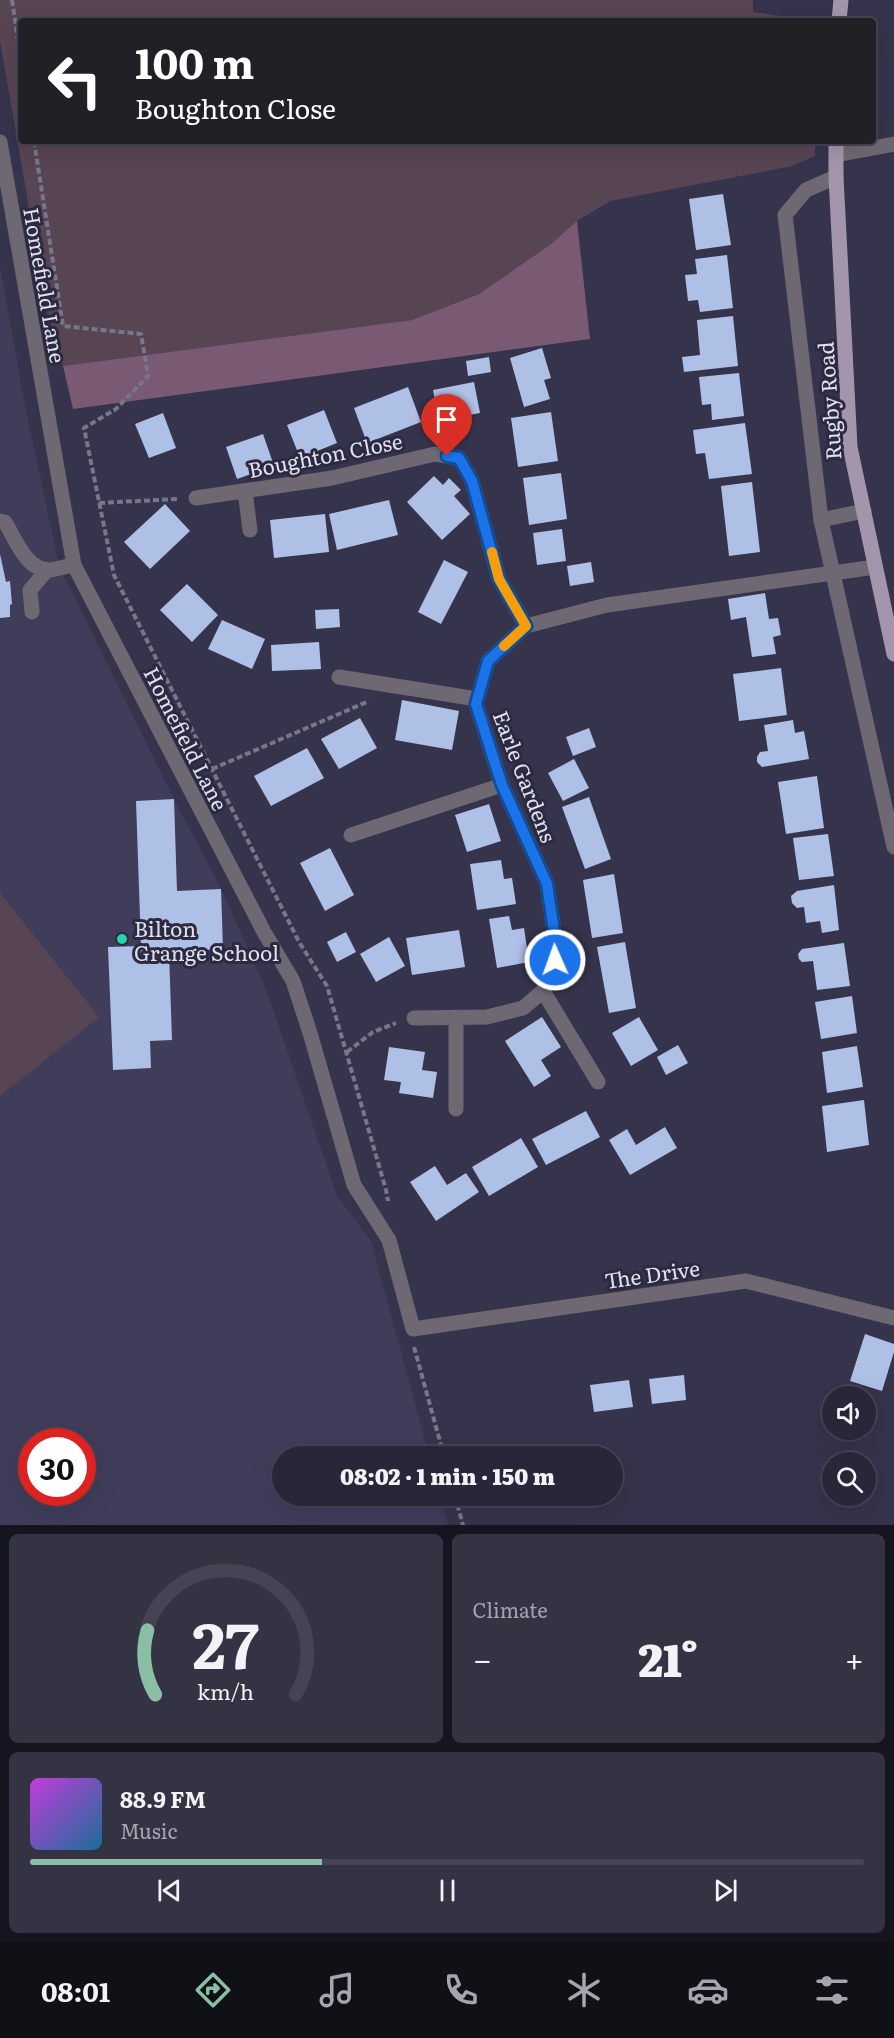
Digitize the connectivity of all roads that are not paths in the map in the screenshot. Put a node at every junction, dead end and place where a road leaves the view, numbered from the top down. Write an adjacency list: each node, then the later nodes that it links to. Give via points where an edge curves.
1 (841, 0): 2 (main road)
2 (839, 18)
3 (0, 142): 13 (street, Homefield Lane)
4 (894, 144): 5 (street)
5 (836, 148): 6 (main road, Rugby Road)
6 (836, 177): 9 (main road, Rugby Road, via 850,447); 10 (street, via 806,190 785,214)
7 (245, 491): 8 (street, Boughton Close); 12 (street); 18 (street, Boughton Close, via 332,478 435,453 459,458 472,481 499,579)
8 (196, 498)
9 (864, 511): 10 (street); 14 (main road, Rugby Road)
10 (821, 520): 16 (street)
11 (0, 521): 15 (street, via 5,522 33,564)
12 (250, 530)
13 (74, 565): 15 (street); 31 (street, Homefield Lane, via 293,981 354,1185 389,1240)
14 (875, 567): 16 (street, Earle Gardens); 19 (main road, Rugby Road)
15 (47, 570): 17 (street, via 30,590)
16 (833, 573): 18 (street, Earle Gardens, via 608,605); 24 (street)
17 (32, 612)
18 (526, 626): 21 (street, Earle Gardens, via 488,661)
19 (894, 654)
20 (339, 677): 21 (street)
21 (477, 699): 22 (street, Earle Gardens)
22 (502, 785): 23 (street); 25 (street, Earle Gardens, via 547,884 556,945 554,975)
23 (351, 835)
24 (894, 847)
25 (543, 991): 26 (street, Earle Gardens, via 523,1008 487,1017); 28 (street)
26 (456, 1017): 27 (street, Earle Gardens); 29 (street)
27 (414, 1018)
28 (598, 1082)
29 (456, 1109)
30 (894, 1318): 31 (street, The Drive, via 746,1281)
31 (413, 1335)

